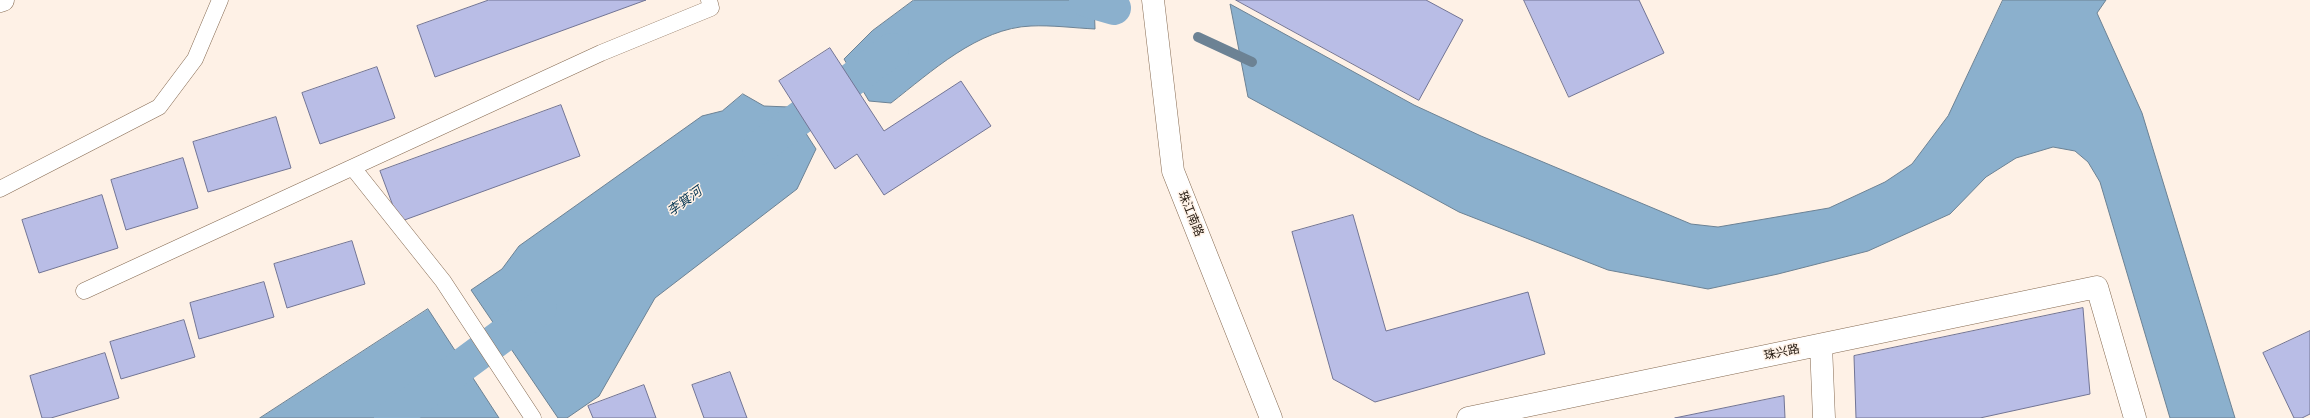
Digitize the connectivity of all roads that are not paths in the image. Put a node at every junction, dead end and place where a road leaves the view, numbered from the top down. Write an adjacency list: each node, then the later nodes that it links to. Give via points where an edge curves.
1 (3, 0): 5 (street)
2 (220, 0): 7 (lane, via 195,59 159,107)
3 (709, 0): 6 (lane, via 711,8 601,53)
4 (1153, 0): 11 (street, 珠江南路, via 1173,171)
5 (0, 2)
6 (353, 168): 8 (lane); 10 (lane, via 449,290)
7 (0, 189)
8 (84, 291)
9 (1821, 345): 12 (street, 珠兴路); 13 (street); 14 (street, 珠兴路, via 2097,288)
10 (529, 412)
11 (1271, 418)
12 (1468, 418)
13 (1824, 418)
14 (2135, 418)

